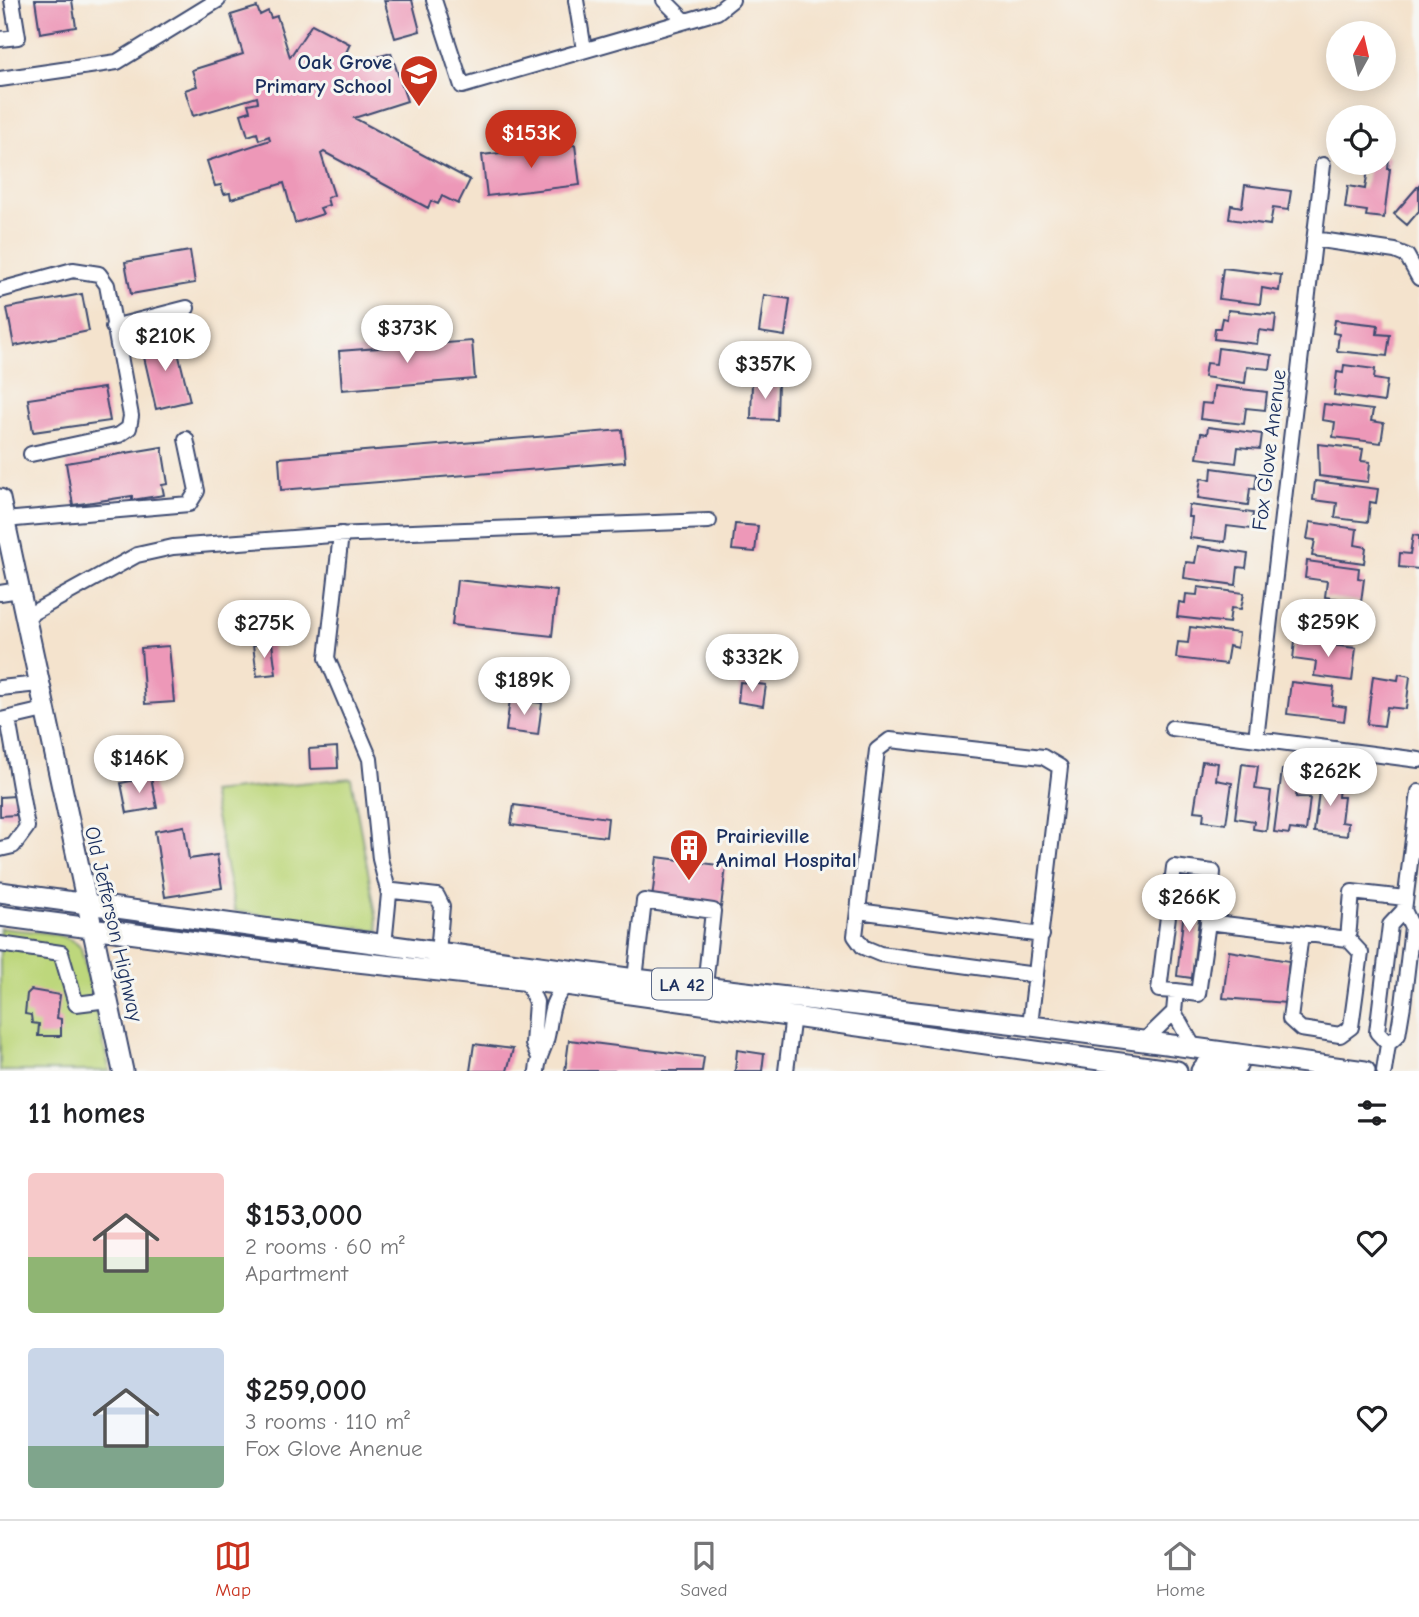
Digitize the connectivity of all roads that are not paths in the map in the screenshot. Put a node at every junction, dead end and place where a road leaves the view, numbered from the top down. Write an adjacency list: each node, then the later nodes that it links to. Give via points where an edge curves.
1 (12, 0): 8 (street, via 18,37)
2 (218, 0): 10 (street, via 117,62)
3 (434, 0): 9 (street, via 461,86)
4 (576, 0): 9 (street)
5 (663, 0): 7 (street)
6 (732, 0): 7 (street, via 717,12)
7 (684, 20): 9 (street)
8 (0, 39)
9 (584, 50)
10 (0, 79)
11 (1323, 165): 12 (street, Fox Glove Anenue)
12 (1314, 239): 13 (street, via 1395,251 1407,256); 30 (street, Fox Glove Anenue)
13 (1419, 278)
14 (0, 290): 16 (street, via 88,270 99,274 107,285)
15 (187, 308): 16 (street)
16 (113, 327): 18 (street, via 131,416 129,428 119,435)
17 (186, 439): 21 (street, via 197,491 189,504)
18 (32, 454)
19 (0, 499): 21 (main road, Old Jefferson Highway)
20 (709, 521): 22 (street)
21 (4, 533): 23 (main road, Old Jefferson Highway)
22 (341, 534): 24 (street, via 173,547 138,555); 35 (street, via 327,658 370,759)
23 (10, 592): 24 (main road, Old Jefferson Highway)
24 (25, 617): 25 (main road, Old Jefferson Highway)
25 (38, 684): 26 (street); 27 (main road, Old Jefferson Highway)
26 (0, 688)
27 (44, 710): 28 (street); 36 (main road, Old Jefferson Highway)
28 (4, 720): 33 (street, via 27,827 13,846)
29 (1172, 728): 30 (street)
30 (1256, 739): 31 (street)
31 (1419, 760)
32 (1419, 792): 37 (street)
33 (0, 849)
34 (0, 892): 36 (main road, LA 42)
35 (388, 894): 46 (street); 47 (street, via 394,891 440,900)
36 (85, 904): 41 (main road, Old Jefferson Highway); 46 (main road, LA 42)
37 (1404, 904): 44 (street, via 1352,892); 51 (street, via 1390,926); 52 (street, via 1412,927)
38 (858, 911): 43 (street); 43 (street, via 877,750 883,743 890,740 1043,757 1059,767); 48 (street, via 855,936 863,947 880,954)
39 (0, 916): 41 (main road, LA 42)
40 (1208, 922): 42 (street); 55 (street, via 1198,994); 55 (street, via 1213,872 1174,867 1159,990)
41 (92, 929): 50 (main road, LA 42); 56 (main road, Old Jefferson Highway)
42 (1301, 934): 44 (street); 44 (street, via 1290,1019 1301,1029 1340,1035 1351,1027 1361,953)
43 (1042, 935): 48 (street)
44 (1348, 939)
45 (0, 944): 56 (street, via 61,953 76,1004)
46 (384, 945): 47 (main road, LA 42)
47 (438, 953): 49 (main road, LA 42)
48 (1036, 975): 60 (street)
49 (635, 979): 54 (main road, LA 42); 54 (street, via 644,901 713,911)
50 (526, 980): 53 (main road, LA 42); 58 (street)
51 (1383, 981): 52 (street); 62 (street, via 1377,1032)
52 (1405, 983): 62 (street, via 1398,1034)
53 (566, 985): 58 (street); 59 (main road, LA 42)
54 (705, 986): 60 (main road, LA 42)
55 (1176, 992): 57 (street)
56 (108, 1000): 64 (main road, Old Jefferson Highway)
57 (1174, 1012): 61 (street); 63 (street)
58 (543, 1013): 65 (street, via 533,1044)
59 (793, 1016): 66 (street); 67 (main road, LA 42)
60 (1030, 1026): 61 (main road, LA 42)
61 (1144, 1041): 63 (main road, LA 42)
62 (1388, 1044): 71 (street)
63 (1194, 1048): 70 (main road, LA 42)
64 (123, 1071)
65 (537, 1071)
66 (786, 1071)
67 (1177, 1071)
68 (1201, 1071): 69 (main road, via 1213,1063)
69 (1273, 1071)
70 (1365, 1071)
71 (1384, 1071)

